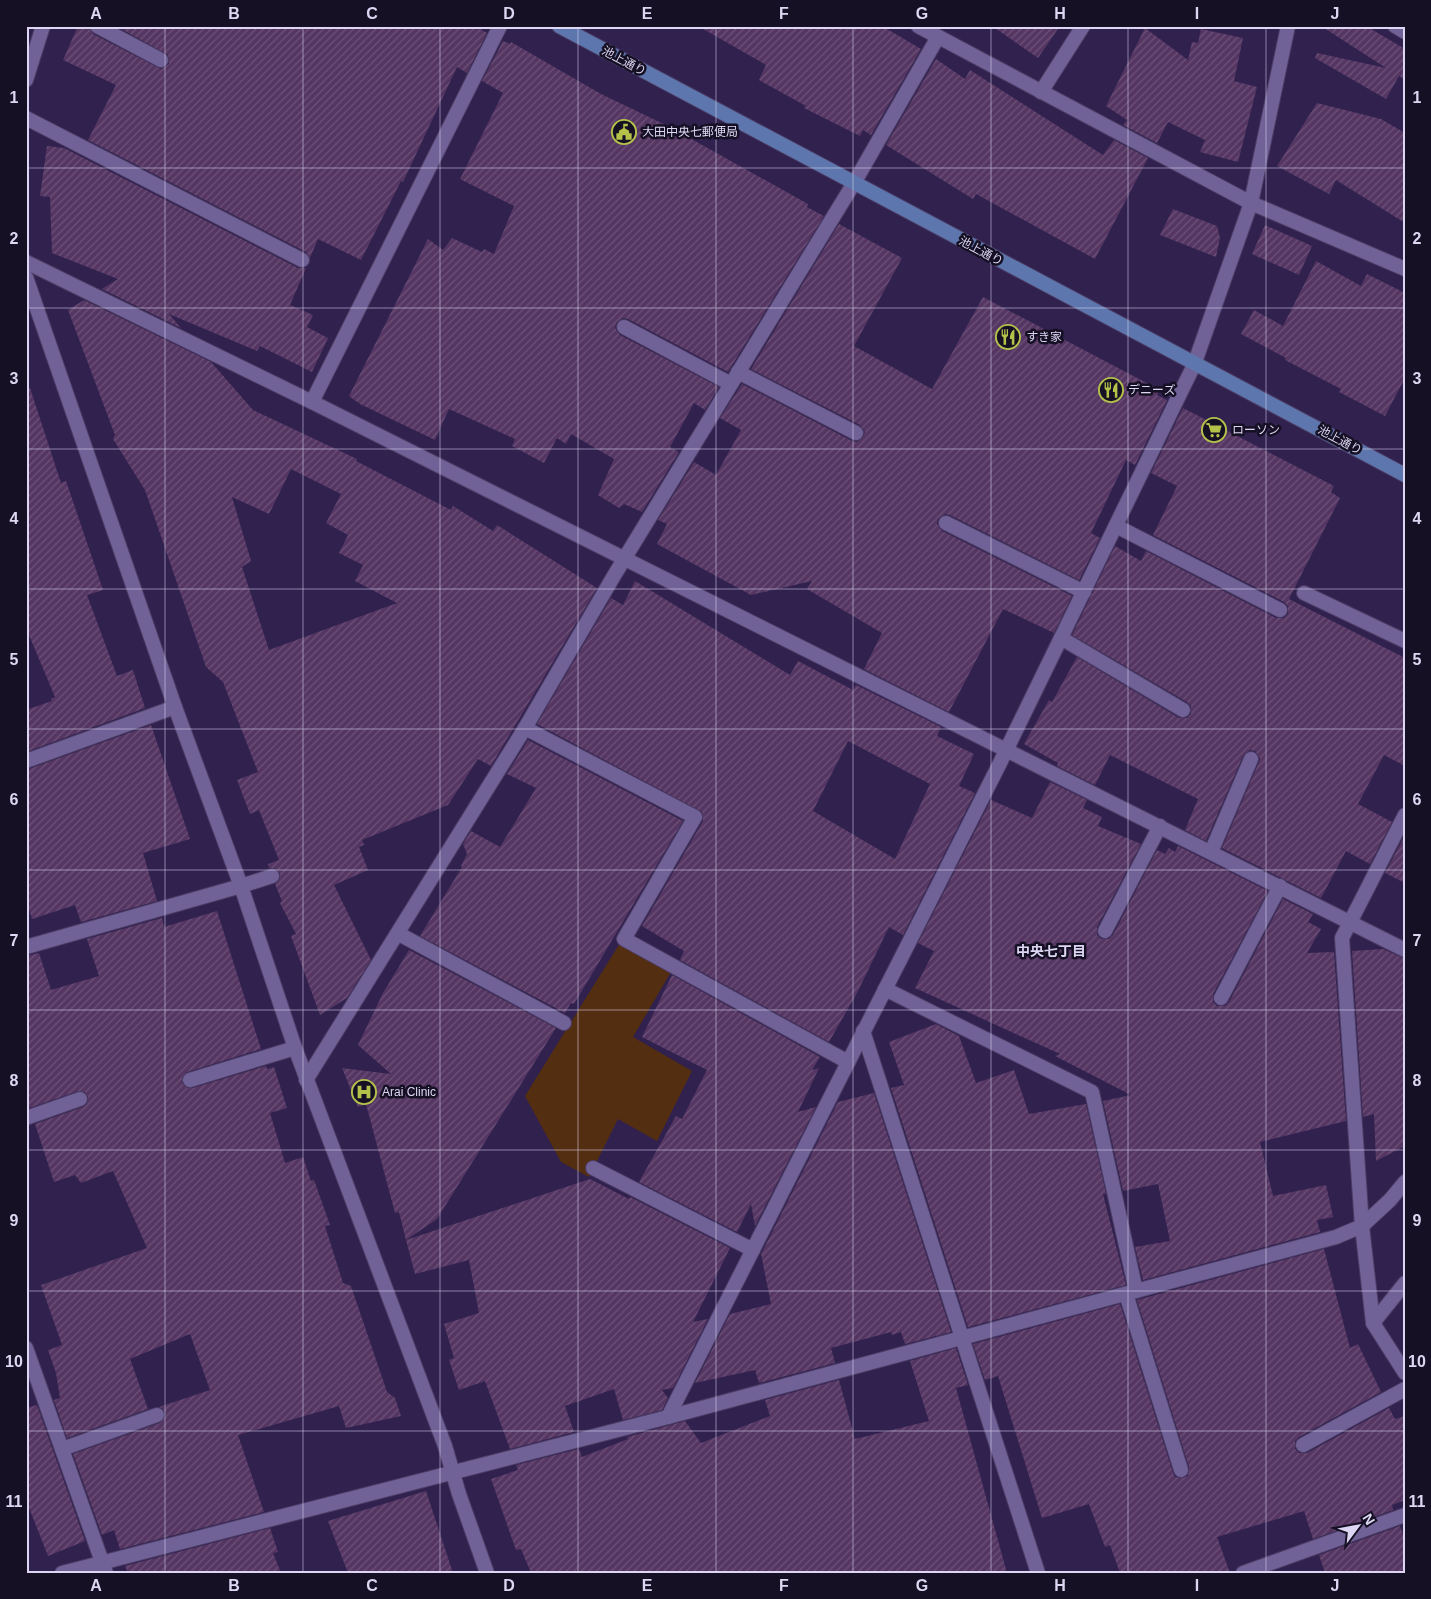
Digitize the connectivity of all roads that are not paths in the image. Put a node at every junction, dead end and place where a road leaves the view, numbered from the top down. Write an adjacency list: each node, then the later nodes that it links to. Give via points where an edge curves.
1 (43, 26): 12 (street)
2 (97, 26): 11 (street)
3 (500, 26): 25 (street)
4 (559, 26): 15 (main road, 池上通り)
5 (918, 26): 10 (street)
6 (1083, 26): 13 (street)
7 (1288, 26): 16 (street)
8 (1395, 26): 9 (street)
9 (1405, 32)
10 (938, 37): 13 (street); 15 (street)
11 (161, 60)
12 (26, 80)
13 (1041, 92): 16 (street)
14 (26, 118): 17 (street)
15 (854, 183): 23 (main road, 池上通り); 24 (street)
16 (1251, 203): 19 (street); 23 (street)
17 (302, 260)
18 (26, 262): 25 (street)
19 (1405, 269)
20 (26, 277): 21 (street)
21 (31, 303): 36 (street)
22 (624, 327): 24 (street)
23 (1194, 365): 27 (main road, 池上通り); 29 (street)
24 (735, 378): 26 (street); 30 (street)
25 (312, 402): 30 (street)
26 (856, 433)
27 (1405, 475)
28 (946, 523): 31 (street)
29 (1116, 526): 31 (street); 33 (street)
30 (624, 560): 38 (street); 39 (street)
31 (1084, 592): 34 (street)
32 (1304, 593): 35 (street)
33 (1280, 610)
34 (1061, 638): 37 (street); 39 (street)
35 (1405, 642)
36 (174, 707): 41 (street); 46 (street)
37 (1183, 710)
38 (525, 728): 50 (street); 58 (street, via 695,817 624,939)
39 (1006, 750): 43 (street); 53 (street)
40 (1251, 759): 44 (street)
41 (26, 761)
42 (1405, 815): 48 (street)
43 (1160, 826): 44 (street); 49 (street)
44 (1211, 852): 47 (street)
45 (272, 876): 46 (street)
46 (241, 886): 51 (street); 57 (street)
47 (1280, 886): 48 (street); 54 (street)
48 (1352, 922): 52 (street); 65 (street, via 1342,938)
49 (1105, 932)
50 (399, 934): 55 (street); 60 (street)
51 (26, 947)
52 (1405, 950)
53 (885, 989): 56 (street); 68 (street, via 1092,1092)
54 (1221, 998)
55 (564, 1023)
56 (863, 1031): 58 (street); 70 (street)
57 (295, 1048): 59 (street); 60 (street)
58 (848, 1062): 66 (street)
59 (190, 1080)
60 (306, 1080): 79 (street, via 445,1446)
61 (80, 1099): 62 (street)
62 (26, 1118)
63 (593, 1168): 66 (street)
64 (1405, 1182): 65 (street)
65 (1362, 1226): 68 (street, via 1336,1237); 69 (street)
66 (752, 1250): 75 (street)
67 (1402, 1291): 69 (street)
68 (1131, 1292): 70 (street); 78 (street)
69 (1373, 1323): 72 (street)
70 (963, 1336): 75 (street); 84 (street)
71 (26, 1348): 77 (street)
72 (1405, 1373)
73 (1405, 1388): 76 (street)
74 (156, 1415): 77 (street)
75 (668, 1417): 79 (street)
76 (1303, 1446)
77 (62, 1449): 81 (street)
78 (1181, 1470)
79 (452, 1472): 81 (street); 83 (street)
80 (1405, 1515): 85 (street)
81 (104, 1568): 82 (street)
82 (62, 1573)
83 (487, 1573)
84 (1038, 1573)
85 (1243, 1573)

